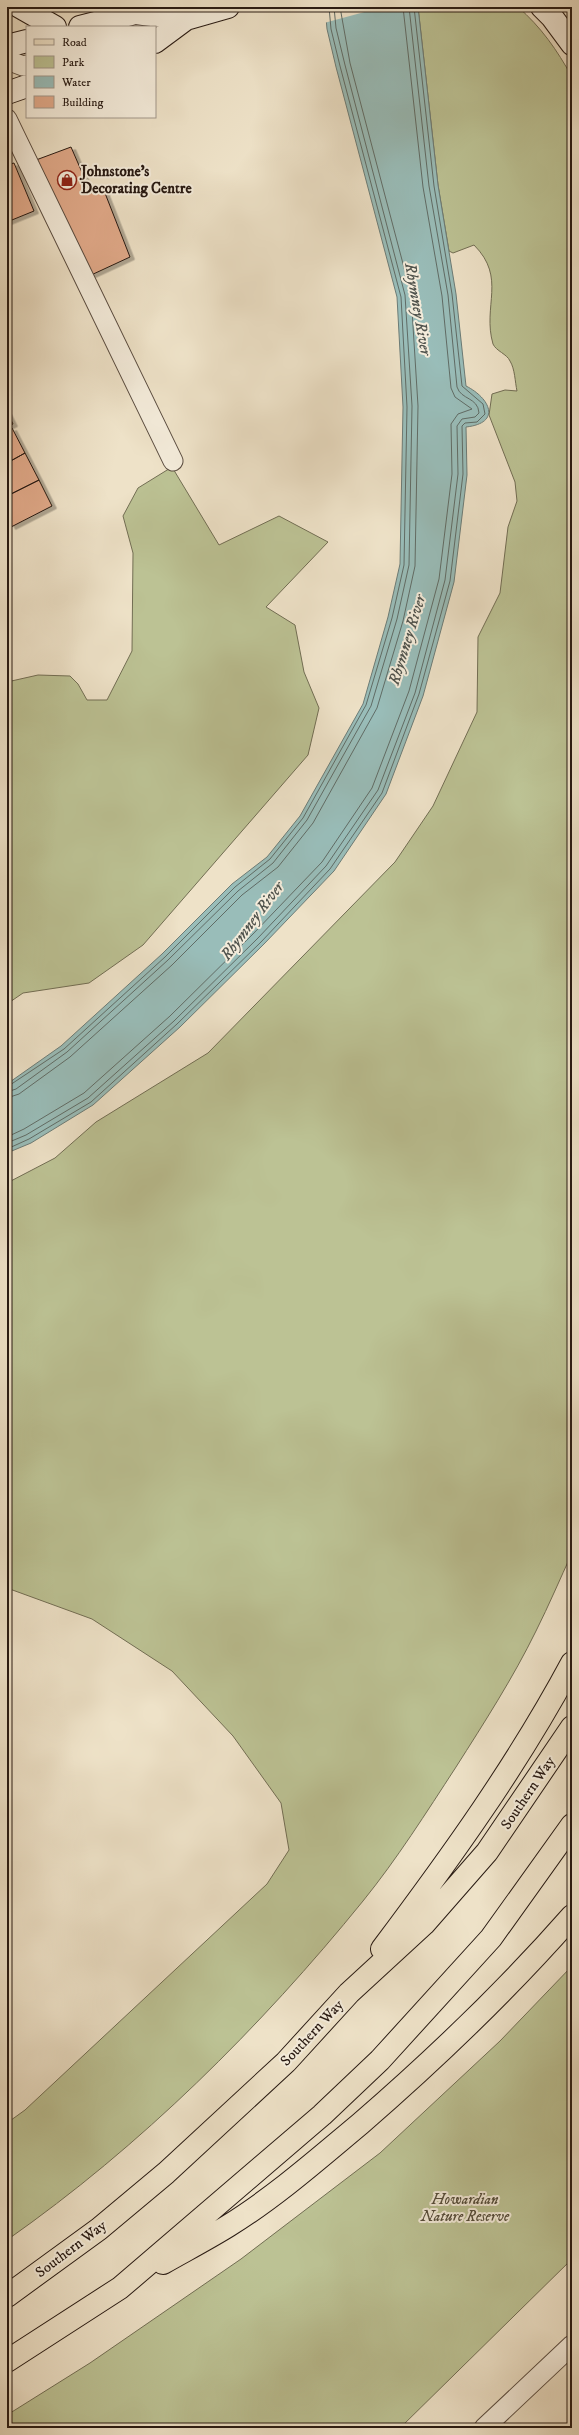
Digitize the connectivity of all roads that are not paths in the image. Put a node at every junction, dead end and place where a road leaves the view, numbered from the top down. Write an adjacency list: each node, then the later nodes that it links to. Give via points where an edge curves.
1 (20, 7): 5 (main road)
2 (228, 7): 4 (main road)
3 (542, 7): 9 (main road, via 552,16)
4 (186, 19): 6 (main road, via 135,13); 8 (main road)
5 (53, 26)
6 (84, 26)
7 (26, 41): 10 (main road)
8 (156, 41)
9 (572, 44)
10 (7, 46)
11 (7, 60): 12 (lane)
12 (26, 65)
13 (26, 86): 14 (main road)
14 (7, 92)
15 (7, 119): 16 (lane)
16 (173, 461)
17 (572, 1662): 21 (main road, via 510,1770 453,1854)
18 (572, 1727): 21 (main road, Southern Way, via 487,1852 424,1924)
19 (572, 1825): 22 (main road, via 491,1938 380,2060 322,2115)
20 (572, 1916): 22 (main road, via 540,1953 475,2019 410,2080 317,2160 229,2226)
21 (350, 1993): 23 (main road, Southern Way, via 286,2062 166,2173 99,2229)
22 (120, 2288): 25 (main road)
23 (7, 2296)
24 (572, 2345): 26 (lane)
25 (7, 2361)
26 (484, 2428)

